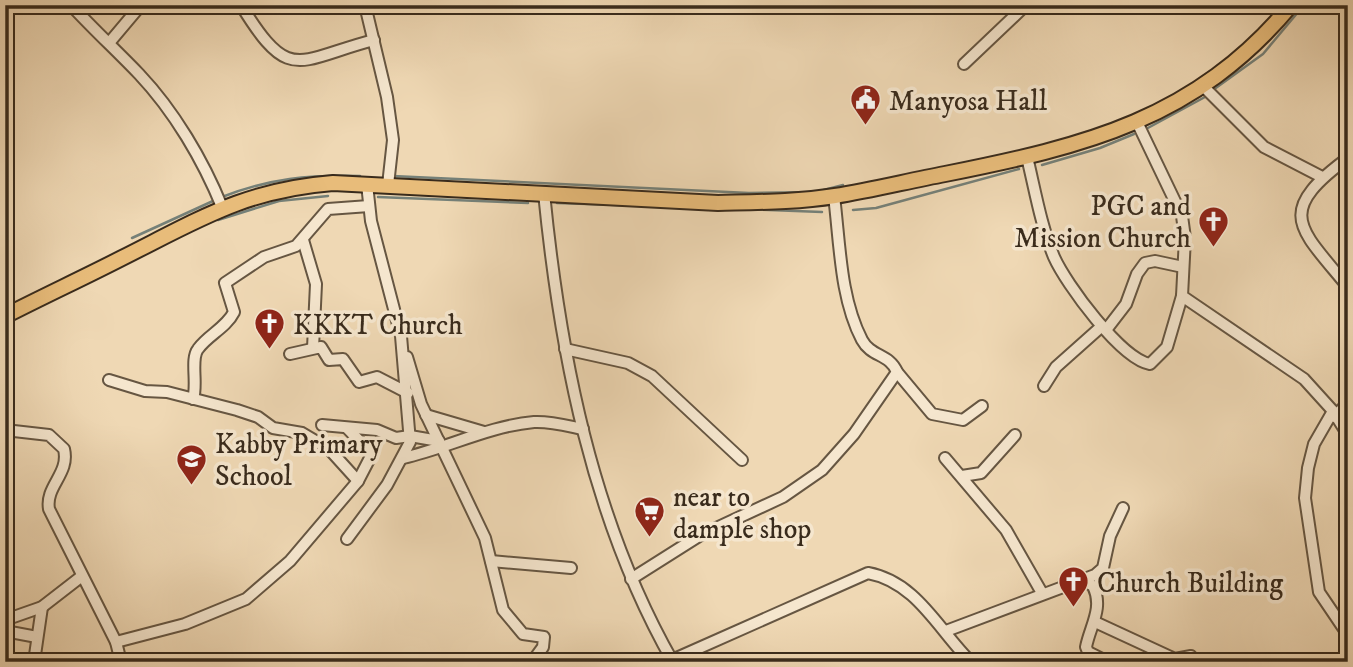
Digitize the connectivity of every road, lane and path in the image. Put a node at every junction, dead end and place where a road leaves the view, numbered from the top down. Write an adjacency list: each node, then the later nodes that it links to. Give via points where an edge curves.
1 (71, 5): 8 (street)
2 (141, 5): 8 (street)
3 (241, 5): 7 (street, via 260,36 289,61 318,58)
4 (365, 5): 7 (street)
5 (1026, 5): 9 (street)
6 (1282, 9): 10 (main road, via 1242,57)
7 (374, 40): 16 (street, via 393,140)
8 (108, 43): 20 (street, via 142,76 177,124 204,166)
9 (964, 64)
10 (1203, 86): 11 (main road); 14 (street, via 1264,147)
11 (1137, 122): 12 (main road); 22 (street, via 1182,216)
12 (1027, 157): 18 (main road); 26 (street, via 1053,255)
13 (1348, 158): 14 (street)
14 (1322, 177): 23 (street, via 1307,193 1301,210 1303,232)
15 (367, 184): 16 (main road); 19 (street); 20 (main road, via 300,185)
16 (388, 185): 17 (main road)
17 (544, 193): 18 (main road, via 718,203); 29 (street, via 553,289)
18 (834, 196): 31 (street, via 849,311 869,350 889,359)
19 (369, 206): 21 (street, via 328,209); 27 (street)
20 (222, 207): 25 (main road)
21 (303, 240): 28 (street, via 316,284); 35 (street, via 264,257 226,282 234,312 196,350)
22 (1183, 267): 24 (street); 26 (street, via 1145,263 1126,304)
23 (1348, 287)
24 (1182, 296): 26 (street, via 1167,347 1150,364 1139,360); 39 (street, via 1282,361)
25 (5, 316)
26 (1104, 328): 33 (street, via 1056,366)
27 (401, 336): 34 (street); 37 (street)
28 (313, 348): 30 (street); 34 (street, via 324,349 329,360 343,359 359,382 377,377)
29 (565, 349): 43 (street); 52 (street, via 628,363 652,376)
30 (290, 354)
31 (897, 372): 38 (street, via 932,414 962,420); 60 (street, via 854,434 822,470 783,497 699,536)
32 (109, 380): 35 (street)
33 (1044, 387)
34 (404, 390): 37 (street); 48 (street)
35 (193, 399): 54 (street, via 249,413 273,428 312,437)
36 (1348, 402): 39 (street)
37 (421, 404): 40 (street)
38 (982, 406)
39 (1334, 414): 47 (street); 66 (street, via 1314,444 1306,498 1319,592)
40 (426, 415): 45 (street); 49 (street)
41 (322, 425): 42 (street)
42 (347, 428): 48 (street, via 377,430 396,438); 54 (street, via 372,454)
43 (583, 429): 45 (street, via 537,422); 60 (street)
44 (5, 430): 59 (street, via 49,435 64,449 65,469 47,500)
45 (484, 432): 49 (street)
46 (1014, 435): 53 (street, via 990,466)
47 (1348, 435)
48 (410, 436): 49 (street); 50 (street)
49 (442, 444): 50 (street); 57 (street)
50 (403, 458): 56 (street)
51 (944, 458): 53 (street)
52 (742, 460)
53 (962, 476): 62 (street, via 1006,530)
54 (358, 481): 70 (street, via 278,573 246,598 185,624)
55 (1123, 508): 61 (street, via 1103,568)
56 (346, 539)
57 (491, 561): 58 (street); 75 (street, via 498,597 508,618 523,634 544,637)
58 (571, 568)
59 (82, 576): 63 (street); 70 (street)
60 (631, 579): 72 (street)
61 (1083, 580): 62 (street); 65 (street, via 1096,592)
62 (1042, 593): 68 (street)
63 (43, 607): 64 (street); 69 (street)
64 (5, 620)
65 (1095, 622): 71 (street, via 1175,659); 77 (street, via 1086,647)
66 (1344, 629)
67 (5, 631): 69 (street)
68 (946, 631): 72 (street, via 897,584 865,573); 76 (street)
69 (37, 637): 73 (street)
70 (116, 642): 74 (street)
71 (1191, 656)
72 (673, 661)
73 (34, 662)
74 (121, 662)
75 (532, 662)
76 (971, 662)
77 (1108, 662)

